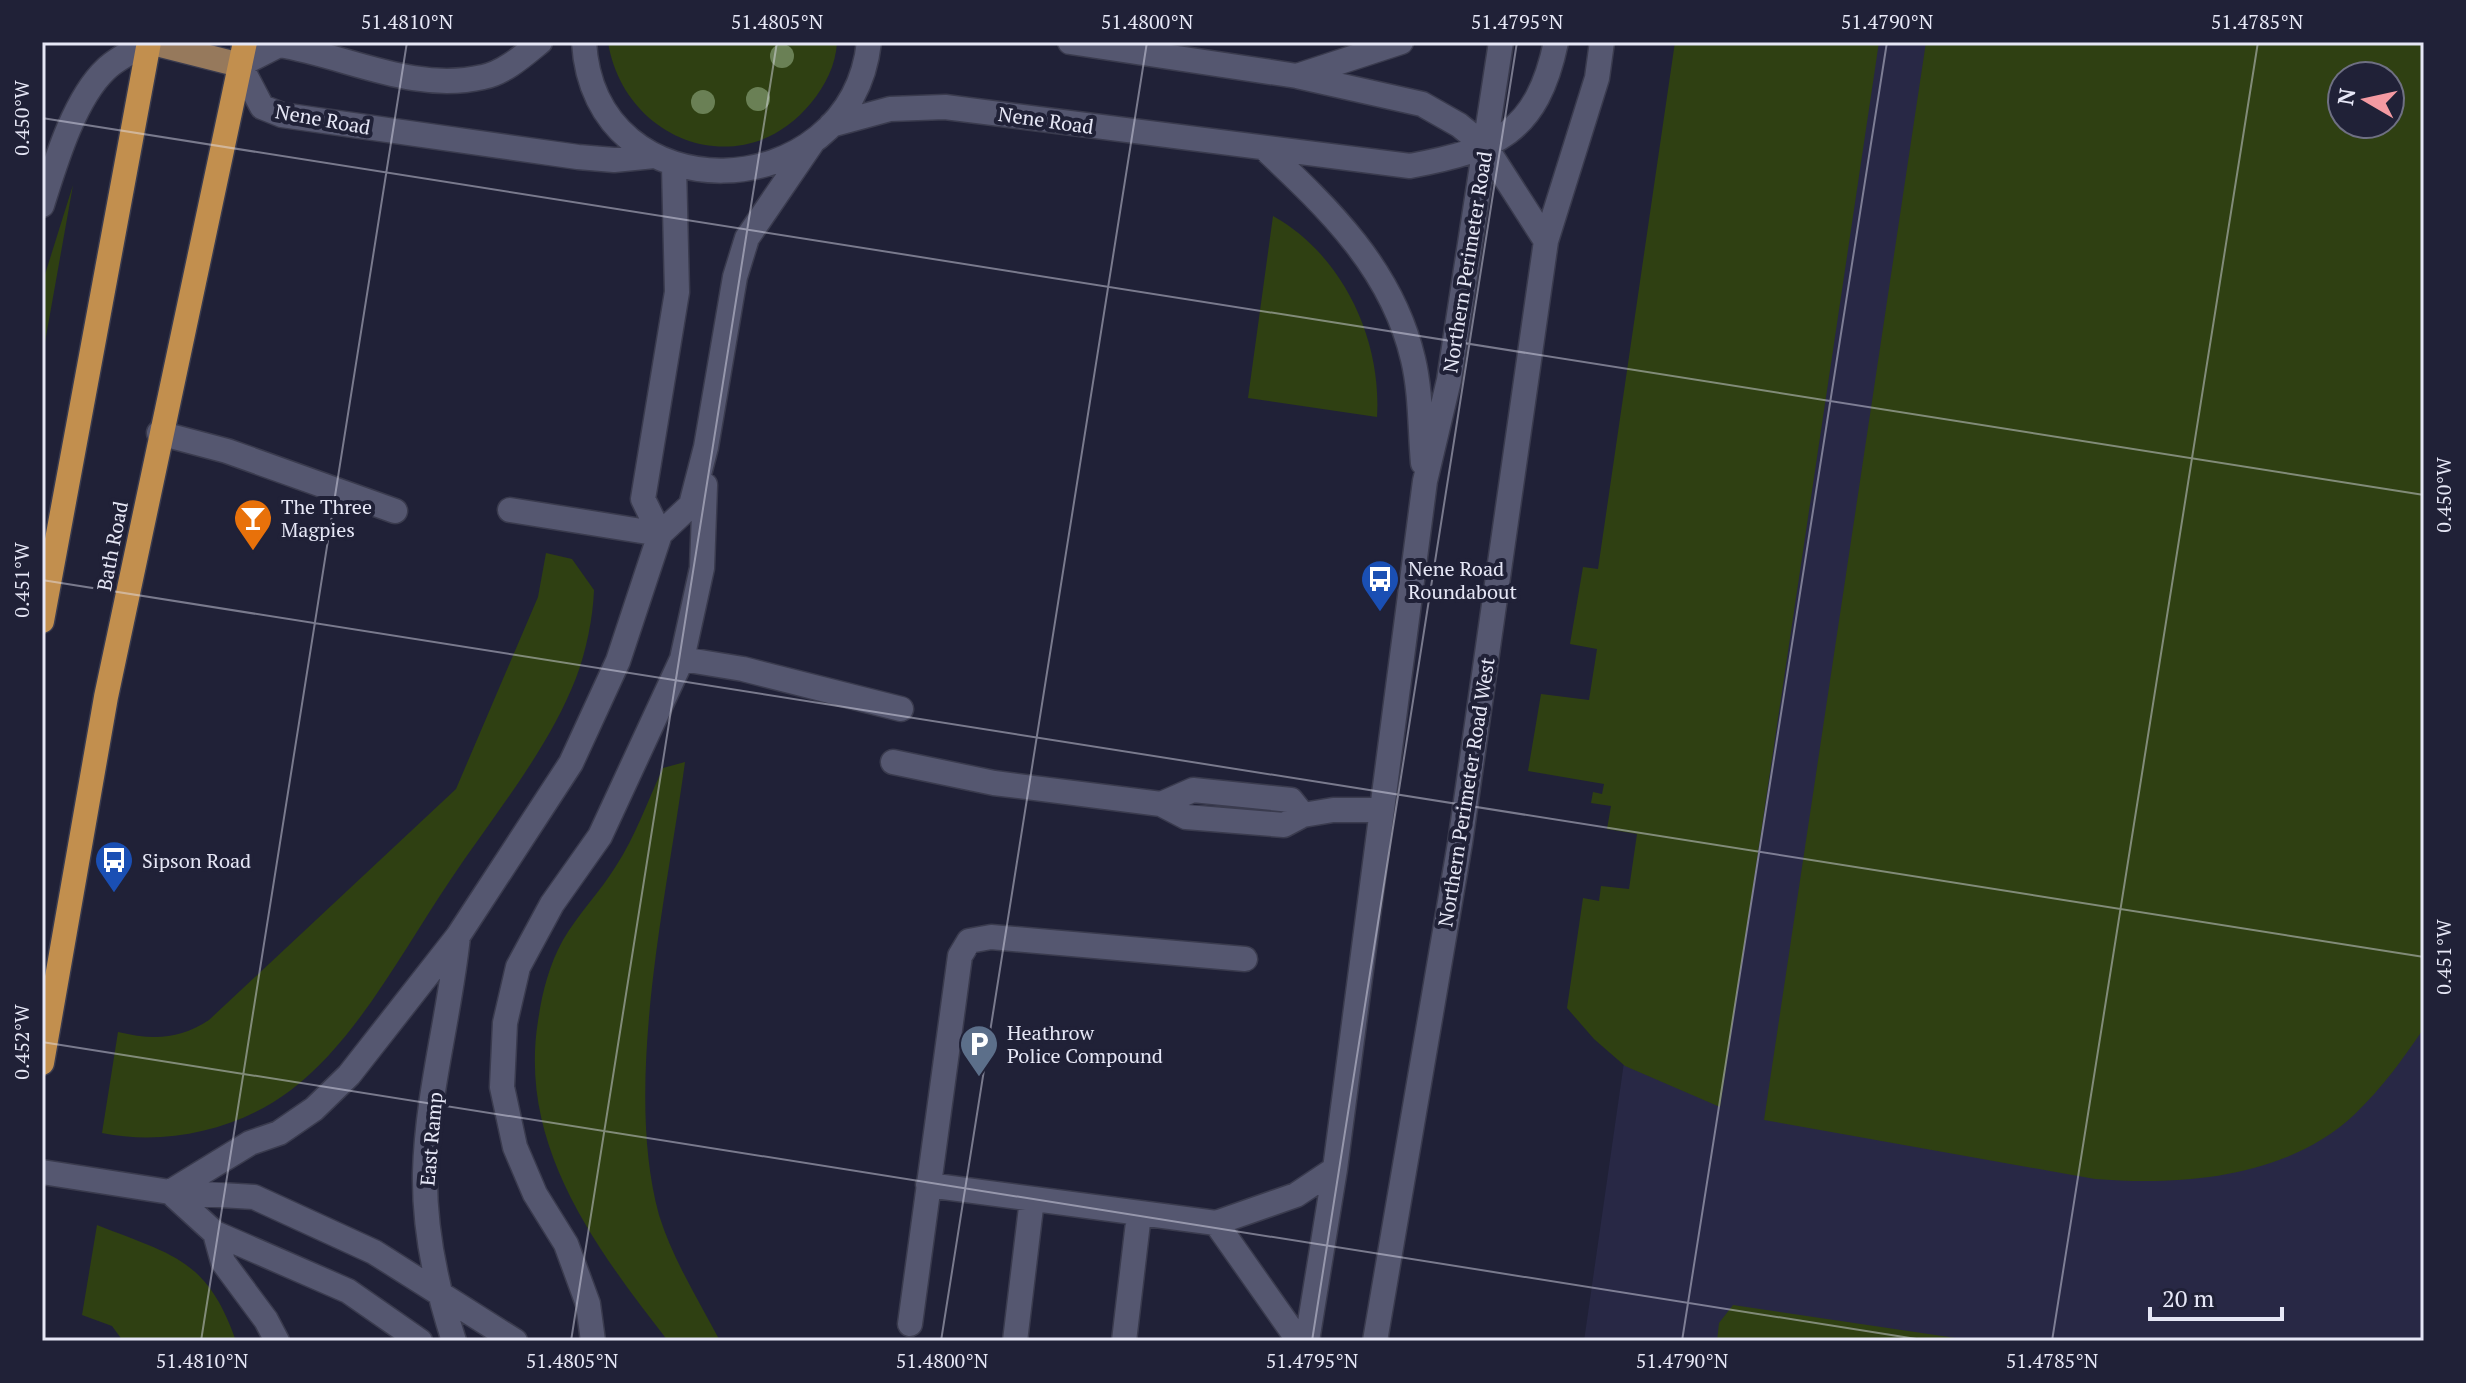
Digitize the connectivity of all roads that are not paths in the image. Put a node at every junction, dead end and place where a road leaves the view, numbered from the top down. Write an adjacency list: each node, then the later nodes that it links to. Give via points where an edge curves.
1 (149, 42): 10 (main road); 17 (street, via 106,69 87,97 62,145); 25 (highway)
2 (540, 42): 10 (street, via 486,77 440,82 279,45)
3 (584, 42): 16 (street, via 587,75 614,125)
4 (869, 42): 12 (street, via 857,86)
5 (1070, 42): 11 (street)
6 (1401, 42): 11 (street)
7 (1501, 42): 14 (street, Northern Perimeter Road)
8 (1556, 42): 14 (street, Nene Road, via 1539,100 1519,124)
9 (1602, 42): 18 (street, via 1597,78)
10 (242, 53): 16 (street, Nene Road, via 262,107 282,115 578,157); 19 (highway, Bath Road)
11 (1297, 76): 14 (street, via 1422,104)
12 (831, 125): 13 (street); 15 (street, Nene Road, via 890,109 945,107)
13 (812, 143): 16 (street, via 789,156 734,171 706,172); 20 (street, via 747,238 735,277)
14 (1485, 146): 15 (street, Nene Road, via 1410,166); 18 (street); 21 (street, Northern Perimeter Road, via 1449,380)
15 (1264, 148): 21 (street, via 1363,250 1386,285 1414,361)
16 (664, 161): 24 (street, via 677,292 643,499)
17 (42, 205)
18 (1546, 241): 52 (street, Northern Perimeter Road West, via 1460,843)
19 (159, 433): 23 (street, via 227,451); 32 (highway, Bath Road, via 103,712)
20 (706, 447): 24 (street, via 691,505); 26 (street, via 702,568)
21 (1425, 481): 29 (street)
22 (510, 510): 24 (street)
23 (395, 511)
24 (660, 534): 30 (street, via 618,661 577,750)
25 (42, 621)
26 (682, 659): 27 (street); 47 (street, via 600,836 552,904 518,967 505,1023 502,1087 515,1147 535,1194 566,1244 588,1304)
27 (901, 709)
28 (893, 762): 29 (street, via 994,783 1161,804 1193,790 1291,800 1303,815)
29 (1381, 810): 33 (street)
30 (458, 936): 36 (street, via 349,1075 314,1109); 41 (street, East Ramp, via 425,1171 427,1228)
31 (1245, 959): 35 (street, via 991,937 969,941 960,956)
32 (42, 1063)
33 (1335, 1169): 39 (street, via 1296,1195); 51 (street)
34 (42, 1172): 36 (street)
35 (928, 1185): 37 (street); 42 (street)
36 (170, 1192): 40 (street); 41 (street, via 254,1197 364,1246)
37 (1032, 1199): 38 (street); 48 (street)
38 (1139, 1214): 39 (street); 49 (street)
39 (1216, 1223): 50 (street)
40 (215, 1233): 43 (street, via 223,1262); 44 (street, via 348,1291)
41 (438, 1293): 45 (street, East Ramp); 46 (street)
42 (910, 1324)
43 (277, 1341)
44 (420, 1341)
45 (454, 1341)
46 (515, 1341)
47 (593, 1341)
48 (1015, 1341)
49 (1124, 1341)
50 (1299, 1341)
51 (1307, 1341)
52 (1375, 1341)

